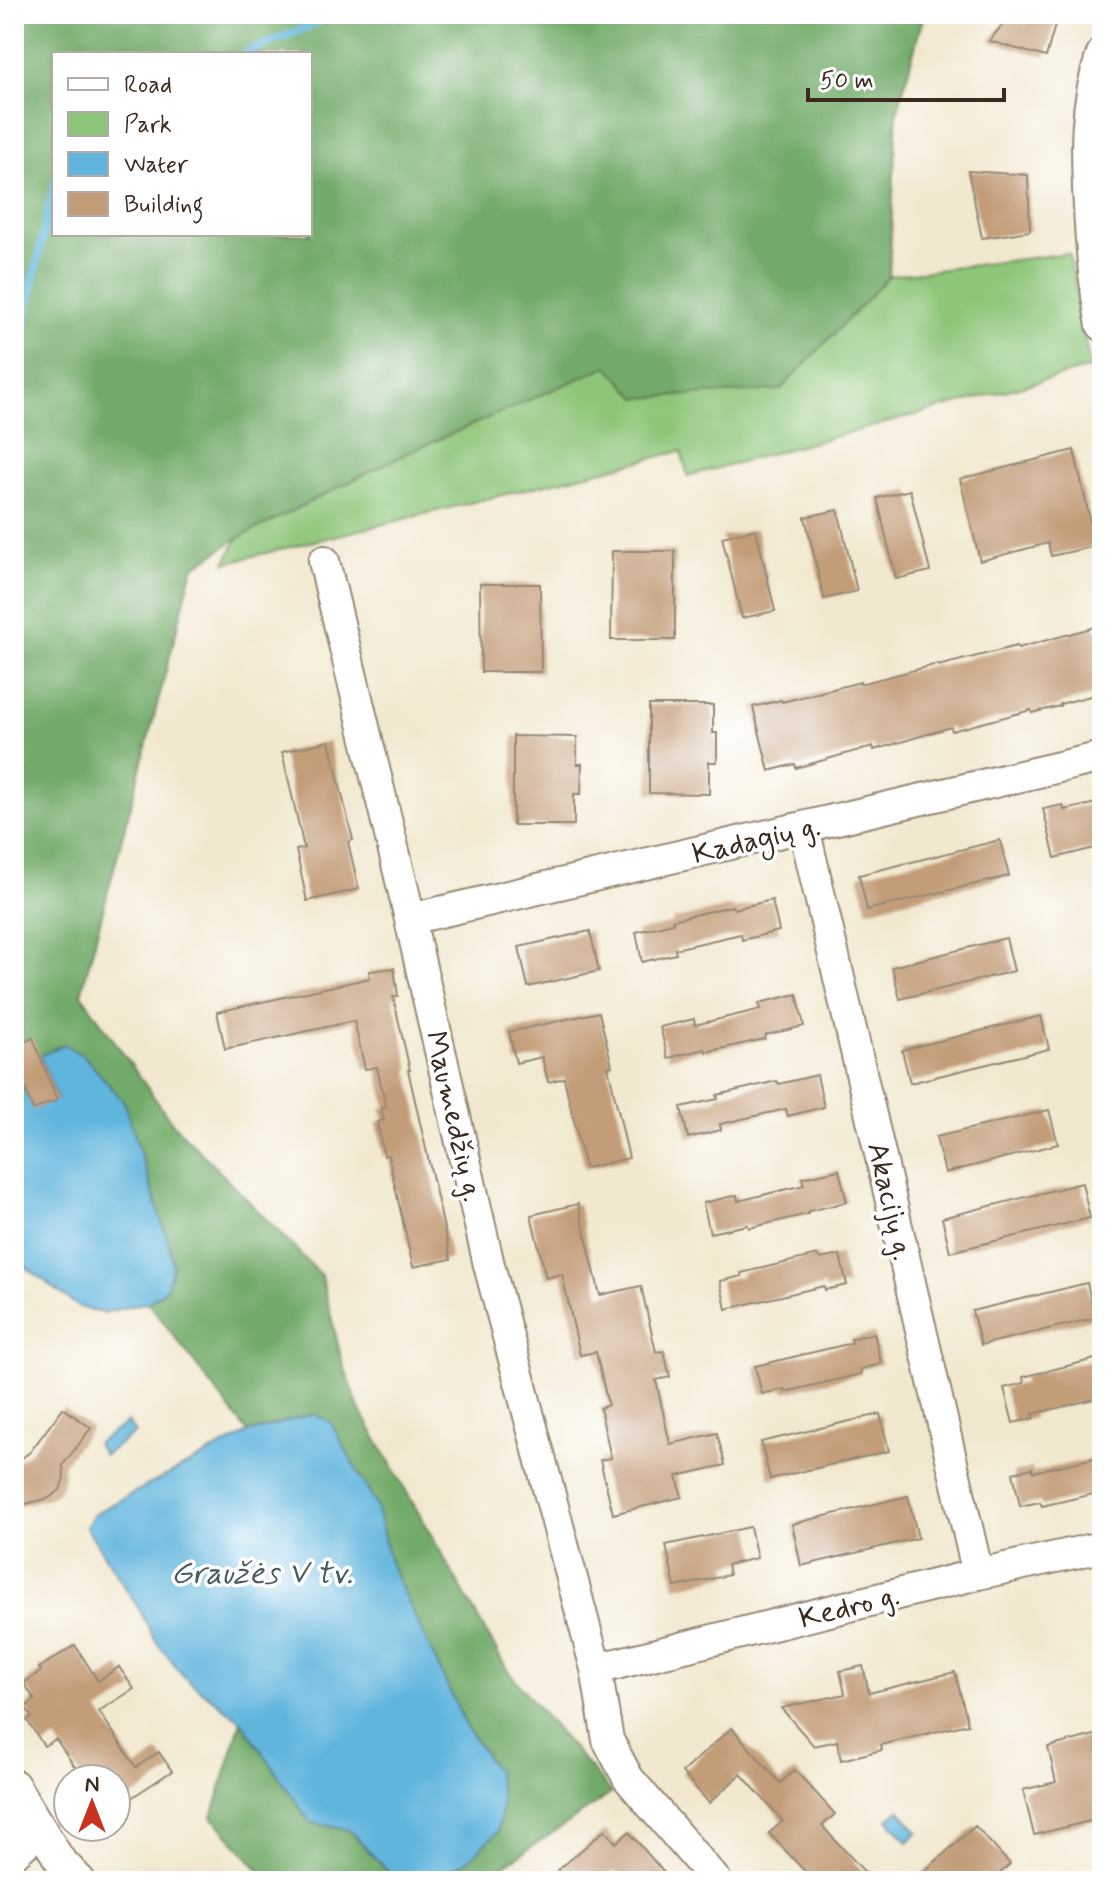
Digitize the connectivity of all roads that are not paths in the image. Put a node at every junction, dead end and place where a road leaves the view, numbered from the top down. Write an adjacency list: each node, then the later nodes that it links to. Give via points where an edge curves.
1 (1102, 54): 2 (street, via 1087,119 1087,171)
2 (1097, 248): 3 (street, via 1095,292)
3 (1102, 325)
4 (324, 561): 7 (street, Maumedžių g.)
5 (1102, 757): 6 (street, Kadagių g.)
6 (804, 828): 7 (street, Kadagių g.); 9 (street, Akacijų g.)
7 (410, 919): 10 (street, Maumedžių g., via 489,1265)
8 (1102, 1547): 9 (street, Kedro g.)
9 (978, 1574): 10 (street, Kedro g.)
10 (596, 1669): 15 (street, Maumedžių g., via 608,1740 628,1778)
11 (14, 1785): 12 (street)
12 (41, 1829): 13 (street); 14 (street)
13 (14, 1853)
14 (80, 1881)
15 (716, 1881)

